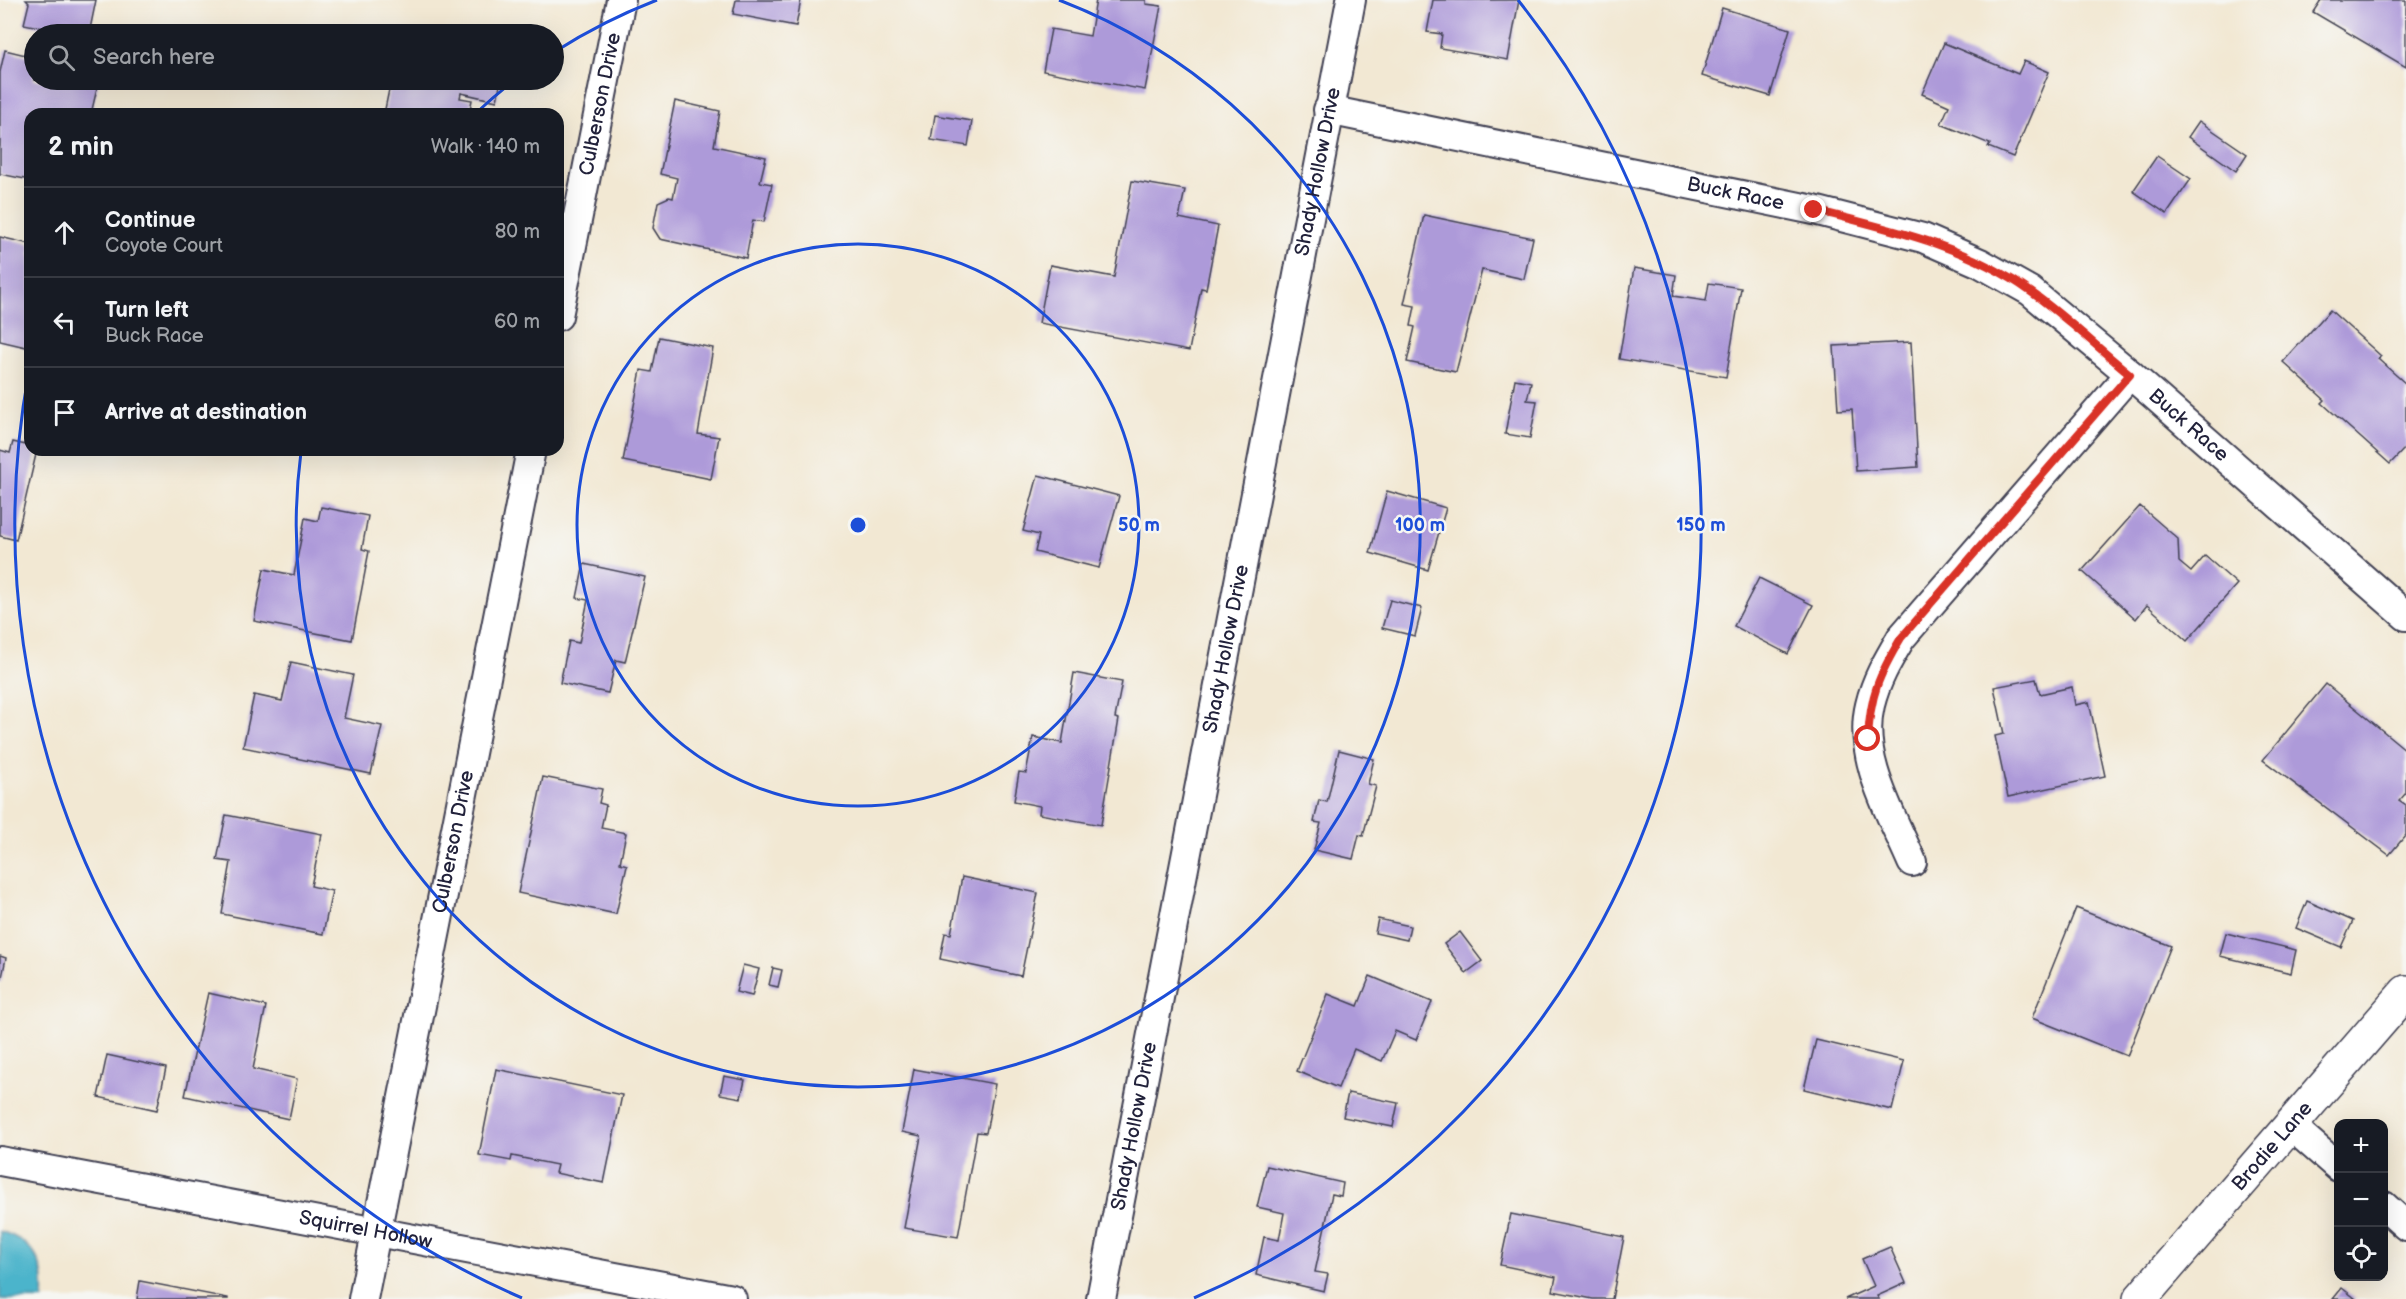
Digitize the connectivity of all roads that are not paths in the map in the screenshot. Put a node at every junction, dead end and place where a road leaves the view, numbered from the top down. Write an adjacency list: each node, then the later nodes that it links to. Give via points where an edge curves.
1 (621, 0): 4 (street, Culberson Drive)
2 (1351, 0): 3 (street, Shady Hollow Drive)
3 (1328, 110): 5 (street, Buck Race, via 1814,210 1923,238 2030,291); 18 (street, Shady Hollow Drive)
4 (564, 286)
5 (2130, 374): 7 (street, Buck Race); 8 (street, via 1901,638 1881,672 1869,707 1868,739 1876,780)
6 (530, 456): 15 (street, Culberson Drive)
7 (2406, 616)
8 (1912, 862)
9 (2406, 992): 10 (main road, Brodie Lane)
10 (2290, 1125): 12 (street); 19 (main road, Brodie Lane)
11 (0, 1161): 15 (street, Squirrel Hollow)
12 (2334, 1164)
13 (2388, 1210): 14 (street)
14 (2406, 1226)
15 (376, 1233): 16 (street, Culberson Drive); 17 (street, Squirrel Hollow)
16 (363, 1299)
17 (732, 1299)
18 (1101, 1299)
19 (2140, 1299)

